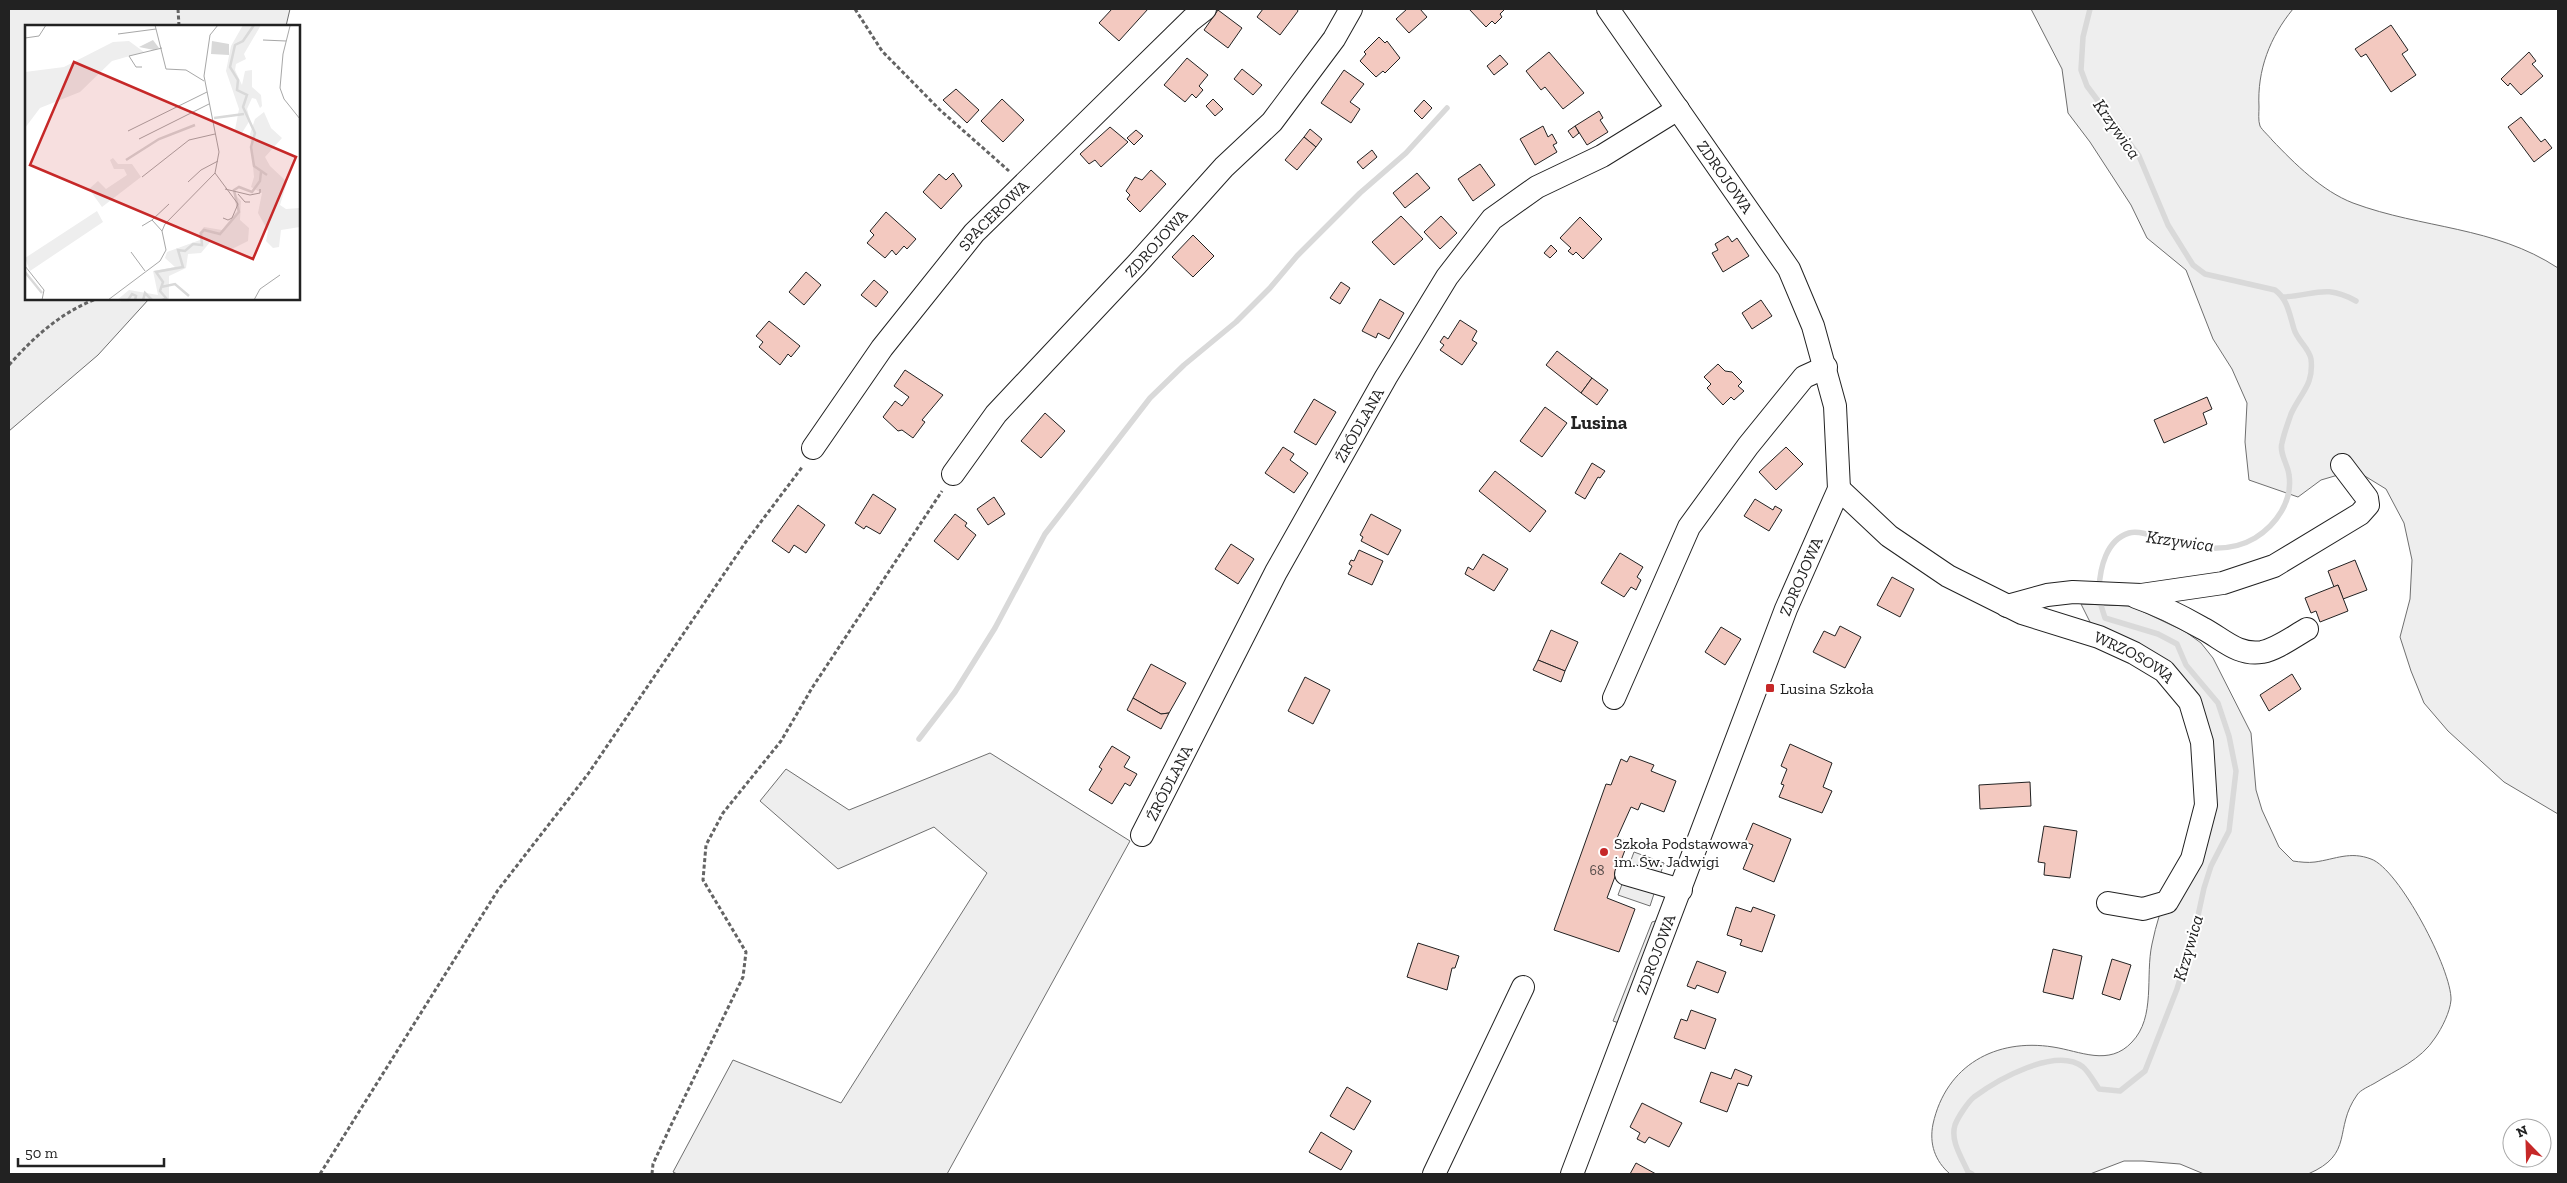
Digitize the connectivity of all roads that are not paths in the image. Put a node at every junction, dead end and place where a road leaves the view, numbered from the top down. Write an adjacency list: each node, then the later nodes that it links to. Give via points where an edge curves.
1 (1205, 9): 6 (street, SPACEROWA, via 1190,20 974,233 882,348)
2 (1351, 9): 8 (street, ZDROJOWA, via 1334,39 1272,122 1224,167 996,414)
3 (1608, 9): 4 (street, ZDROJOWA)
4 (1678, 109): 5 (street, ZDROJOWA, via 1789,269 1813,326); 14 (street, ŹRÓDLANA, via 1602,156 1537,187 1492,219 1447,277 1386,377 1276,572)
5 (1826, 368): 9 (street, ZDROJOWA, via 1835,406); 13 (street, via 1804,377 1748,446 1690,527)
6 (813, 448)
7 (2342, 465): 10 (street, via 2367,498 2368,505 2360,514 2274,566 2222,583)
8 (953, 474)
9 (1839, 489): 11 (street, WRZOSOWA, via 1889,536 1948,576); 16 (street, ZDROJOWA, via 1786,609)
10 (2122, 595): 11 (street, via 2073,592); 12 (street, via 2155,603 2221,641 2249,652 2262,652)
11 (2007, 606): 17 (street, WRZOSOWA, via 2100,637 2134,653 2164,671 2190,702 2202,742 2206,805 2192,859 2167,902 2143,909)
12 (2307, 629)
13 (1614, 698)
14 (1142, 835)
15 (1626, 874): 16 (street)
16 (1681, 890): 20 (street, ZDROJOWA)
17 (2108, 903)
18 (1523, 986): 19 (street)
19 (1434, 1174)
20 (1572, 1174)

